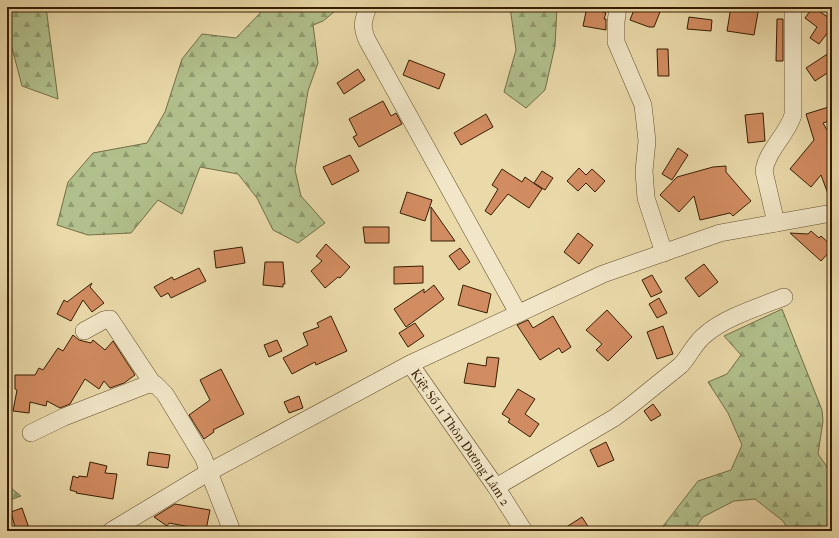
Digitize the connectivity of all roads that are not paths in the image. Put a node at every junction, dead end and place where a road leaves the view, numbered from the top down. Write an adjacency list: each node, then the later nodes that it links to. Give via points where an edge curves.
1 (368, 7): 8 (street, via 363,21 363,31 367,40)
2 (618, 7): 6 (street, via 616,42 642,105 647,141 644,171 646,198)
3 (793, 7): 5 (street, via 793,115 788,129 765,163 764,171)
4 (832, 213): 5 (street)
5 (776, 223): 6 (street, via 720,233)
6 (664, 252): 8 (street, via 603,274)
7 (784, 297): 14 (street, via 712,328 698,341 681,365 629,407)
8 (518, 313): 10 (street)
9 (84, 331): 11 (street, via 110,319)
10 (410, 364): 13 (street); 14 (street, Kiệt Số 11 Thôn Dương Lâm 2)
11 (153, 384): 12 (street); 13 (street, via 165,394 199,449)
12 (31, 432)
13 (209, 472): 15 (street); 16 (street)
14 (496, 487): 17 (street, Kiệt Số 11 Thôn Dương Lâm 2)
15 (111, 531)
16 (232, 531)
17 (524, 531)

